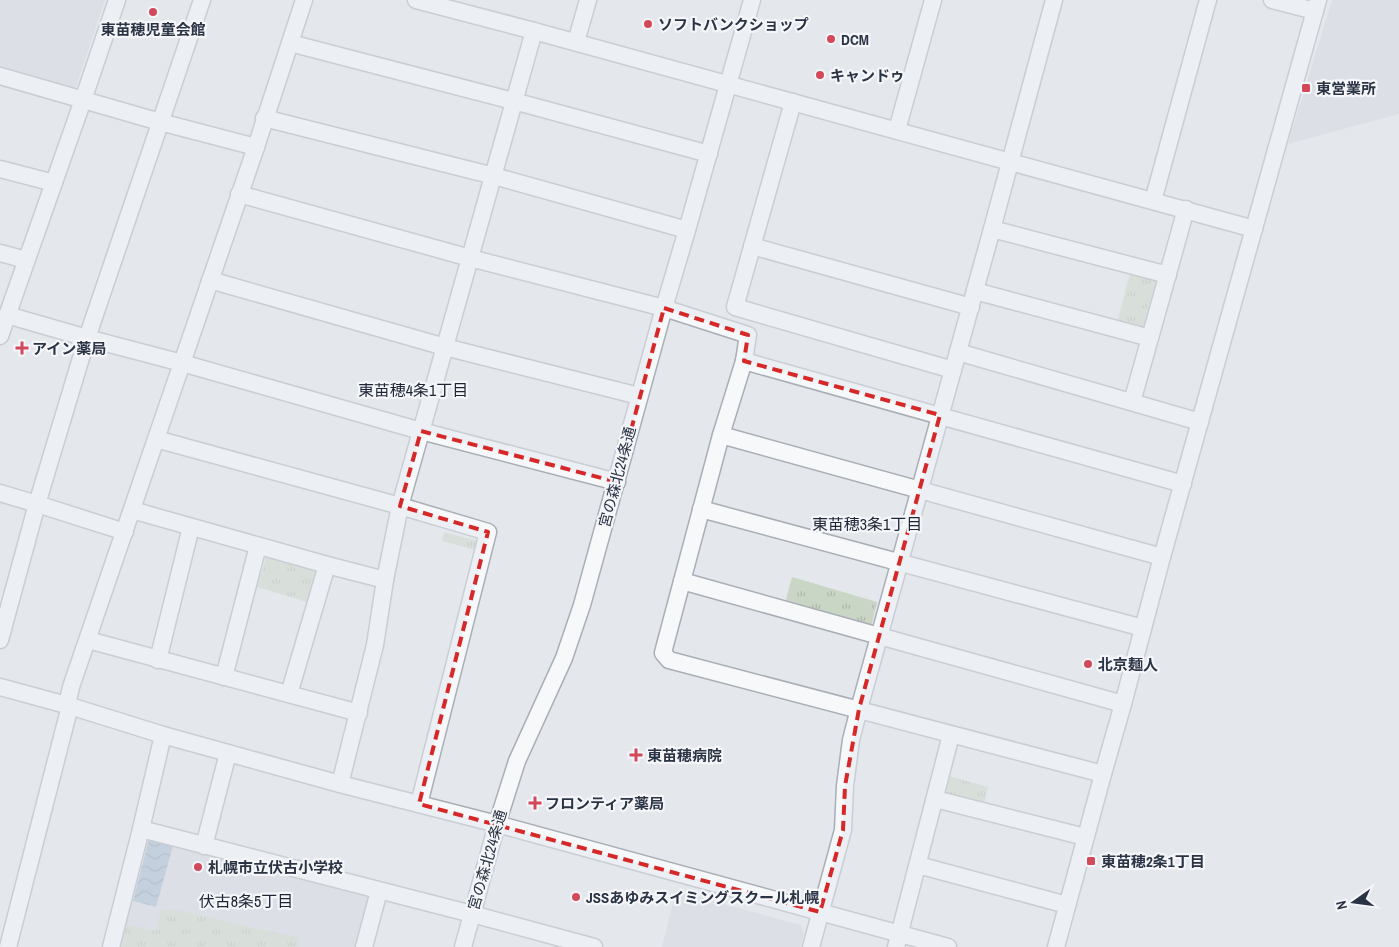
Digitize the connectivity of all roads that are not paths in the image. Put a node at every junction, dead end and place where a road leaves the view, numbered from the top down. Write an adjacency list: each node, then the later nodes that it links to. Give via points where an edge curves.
1 (116, 0): 17 (street)
2 (202, 0): 21 (street)
3 (304, 0): 14 (street)
4 (416, 0): 12 (street)
5 (588, 0): 13 (street)
6 (752, 0): 16 (street, 宮の森北24条通)
7 (933, 0): 22 (street)
8 (1054, 0): 25 (street)
9 (1208, 0): 30 (street)
10 (1272, 0): 11 (street)
11 (1316, 6): 33 (street)
12 (534, 30): 13 (street); 18 (street)
13 (576, 42): 16 (street)
14 (290, 43): 18 (street); 20 (street)
15 (0, 76): 17 (street)
16 (728, 84): 19 (street); 24 (street, 宮の森北24条通)
17 (83, 100): 21 (street); 28 (street)
18 (514, 101): 24 (street); 27 (street)
19 (792, 102): 22 (street); 35 (street)
20 (264, 118): 23 (street); 27 (street)
21 (160, 122): 23 (street); 45 (street)
22 (898, 130): 25 (street)
23 (256, 147): 29 (street)
24 (709, 154): 34 (street, 宮の森北24条通)
25 (1010, 161): 30 (street); 32 (street)
26 (0, 168): 28 (street)
27 (494, 176): 34 (street); 37 (street)
28 (54, 183): 38 (street)
29 (240, 194): 37 (street); 40 (street)
30 (1153, 201): 31 (street)
31 (1186, 210): 33 (street); 39 (street)
32 (992, 229): 39 (street); 41 (street)
33 (1254, 229): 55 (street)
34 (687, 230): 42 (street, 宮の森北24条通)
35 (752, 246): 41 (street); 51 (street, via 735,307)
36 (0, 253): 38 (street)
37 (470, 258): 42 (street); 47 (street)
38 (26, 260): 43 (street)
39 (1168, 275): 46 (street)
40 (210, 280): 47 (street); 50 (street)
41 (973, 299): 46 (street); 48 (street)
42 (664, 308): 49 (street, via 748,335); 52 (street, 宮の森北24条通)
43 (7, 315): 44 (street); 45 (street)
44 (0, 336)
45 (87, 338): 50 (street); 63 (street)
46 (1150, 338): 53 (street)
47 (445, 347): 52 (street); 56 (street)
48 (958, 352): 51 (street); 53 (street)
49 (744, 361): 54 (street); 57 (street)
50 (182, 363): 56 (street); 58 (street)
51 (952, 370): 54 (street)
52 (639, 396): 59 (street, 宮の森北24条通)
53 (1132, 402): 55 (street)
54 (940, 415): 60 (street); 61 (street)
55 (1200, 422): 60 (street)
56 (421, 431): 59 (street); 64 (street)
57 (721, 435): 61 (street); 65 (street)
58 (156, 439): 64 (street); 66 (street)
59 (616, 482): 94 (street, 宮の森北24条通, via 564,658 517,761)
60 (1183, 484): 70 (street)
61 (920, 489): 70 (street); 71 (street)
62 (0, 493): 63 (street)
63 (37, 504): 68 (street); 77 (street)
64 (400, 506): 73 (street); 93 (street, via 488,532)
65 (701, 509): 71 (street); 74 (street)
66 (132, 510): 67 (street); 68 (street)
67 (191, 527): 69 (street); 79 (street)
68 (125, 532): 78 (street)
69 (258, 546): 72 (street); 80 (street)
70 (1162, 556): 75 (street)
71 (899, 563): 75 (street); 76 (street)
72 (327, 565): 73 (street); 82 (street)
73 (385, 580): 86 (street, via 375,645)
74 (682, 581): 76 (street); 85 (street, via 663,653 668,660)
75 (1143, 628): 83 (street)
76 (879, 636): 83 (street); 85 (street)
77 (0, 640)
78 (88, 640): 79 (street); 84 (street)
79 (158, 660): 80 (street)
80 (224, 677): 82 (street)
81 (0, 687): 84 (street)
82 (289, 694): 86 (street)
83 (1123, 704): 90 (street)
84 (68, 705): 87 (street); 103 (street)
85 (859, 709): 88 (street); 101 (street, via 851,740 842,830)
86 (359, 713): 91 (street)
87 (163, 735): 89 (street); 95 (street)
88 (951, 735): 90 (street); 92 (street)
89 (228, 753): 91 (street); 97 (street)
90 (1102, 774): 96 (street)
91 (340, 784): 93 (street)
92 (935, 799): 96 (street); 98 (street)
93 (419, 804): 94 (street)
94 (497, 824): 101 (street); 102 (street, 宮の森北24条通)
95 (141, 829): 97 (street); 106 (street)
96 (1086, 837): 100 (street)
97 (204, 846): 99 (street)
98 (918, 865): 100 (street); 104 (street)
99 (379, 891): 102 (street); 107 (street)
100 (1067, 905): 112 (street)
101 (820, 912): 104 (street); 110 (street)
102 (472, 914): 105 (street); 108 (street, 宮の森北24条通)
103 (7, 939)
104 (898, 940): 111 (street)
105 (564, 943): 109 (street)
106 (111, 947)
107 (364, 947)
108 (463, 947)
109 (594, 947)
110 (811, 947)
111 (948, 947)
112 (1056, 947)

